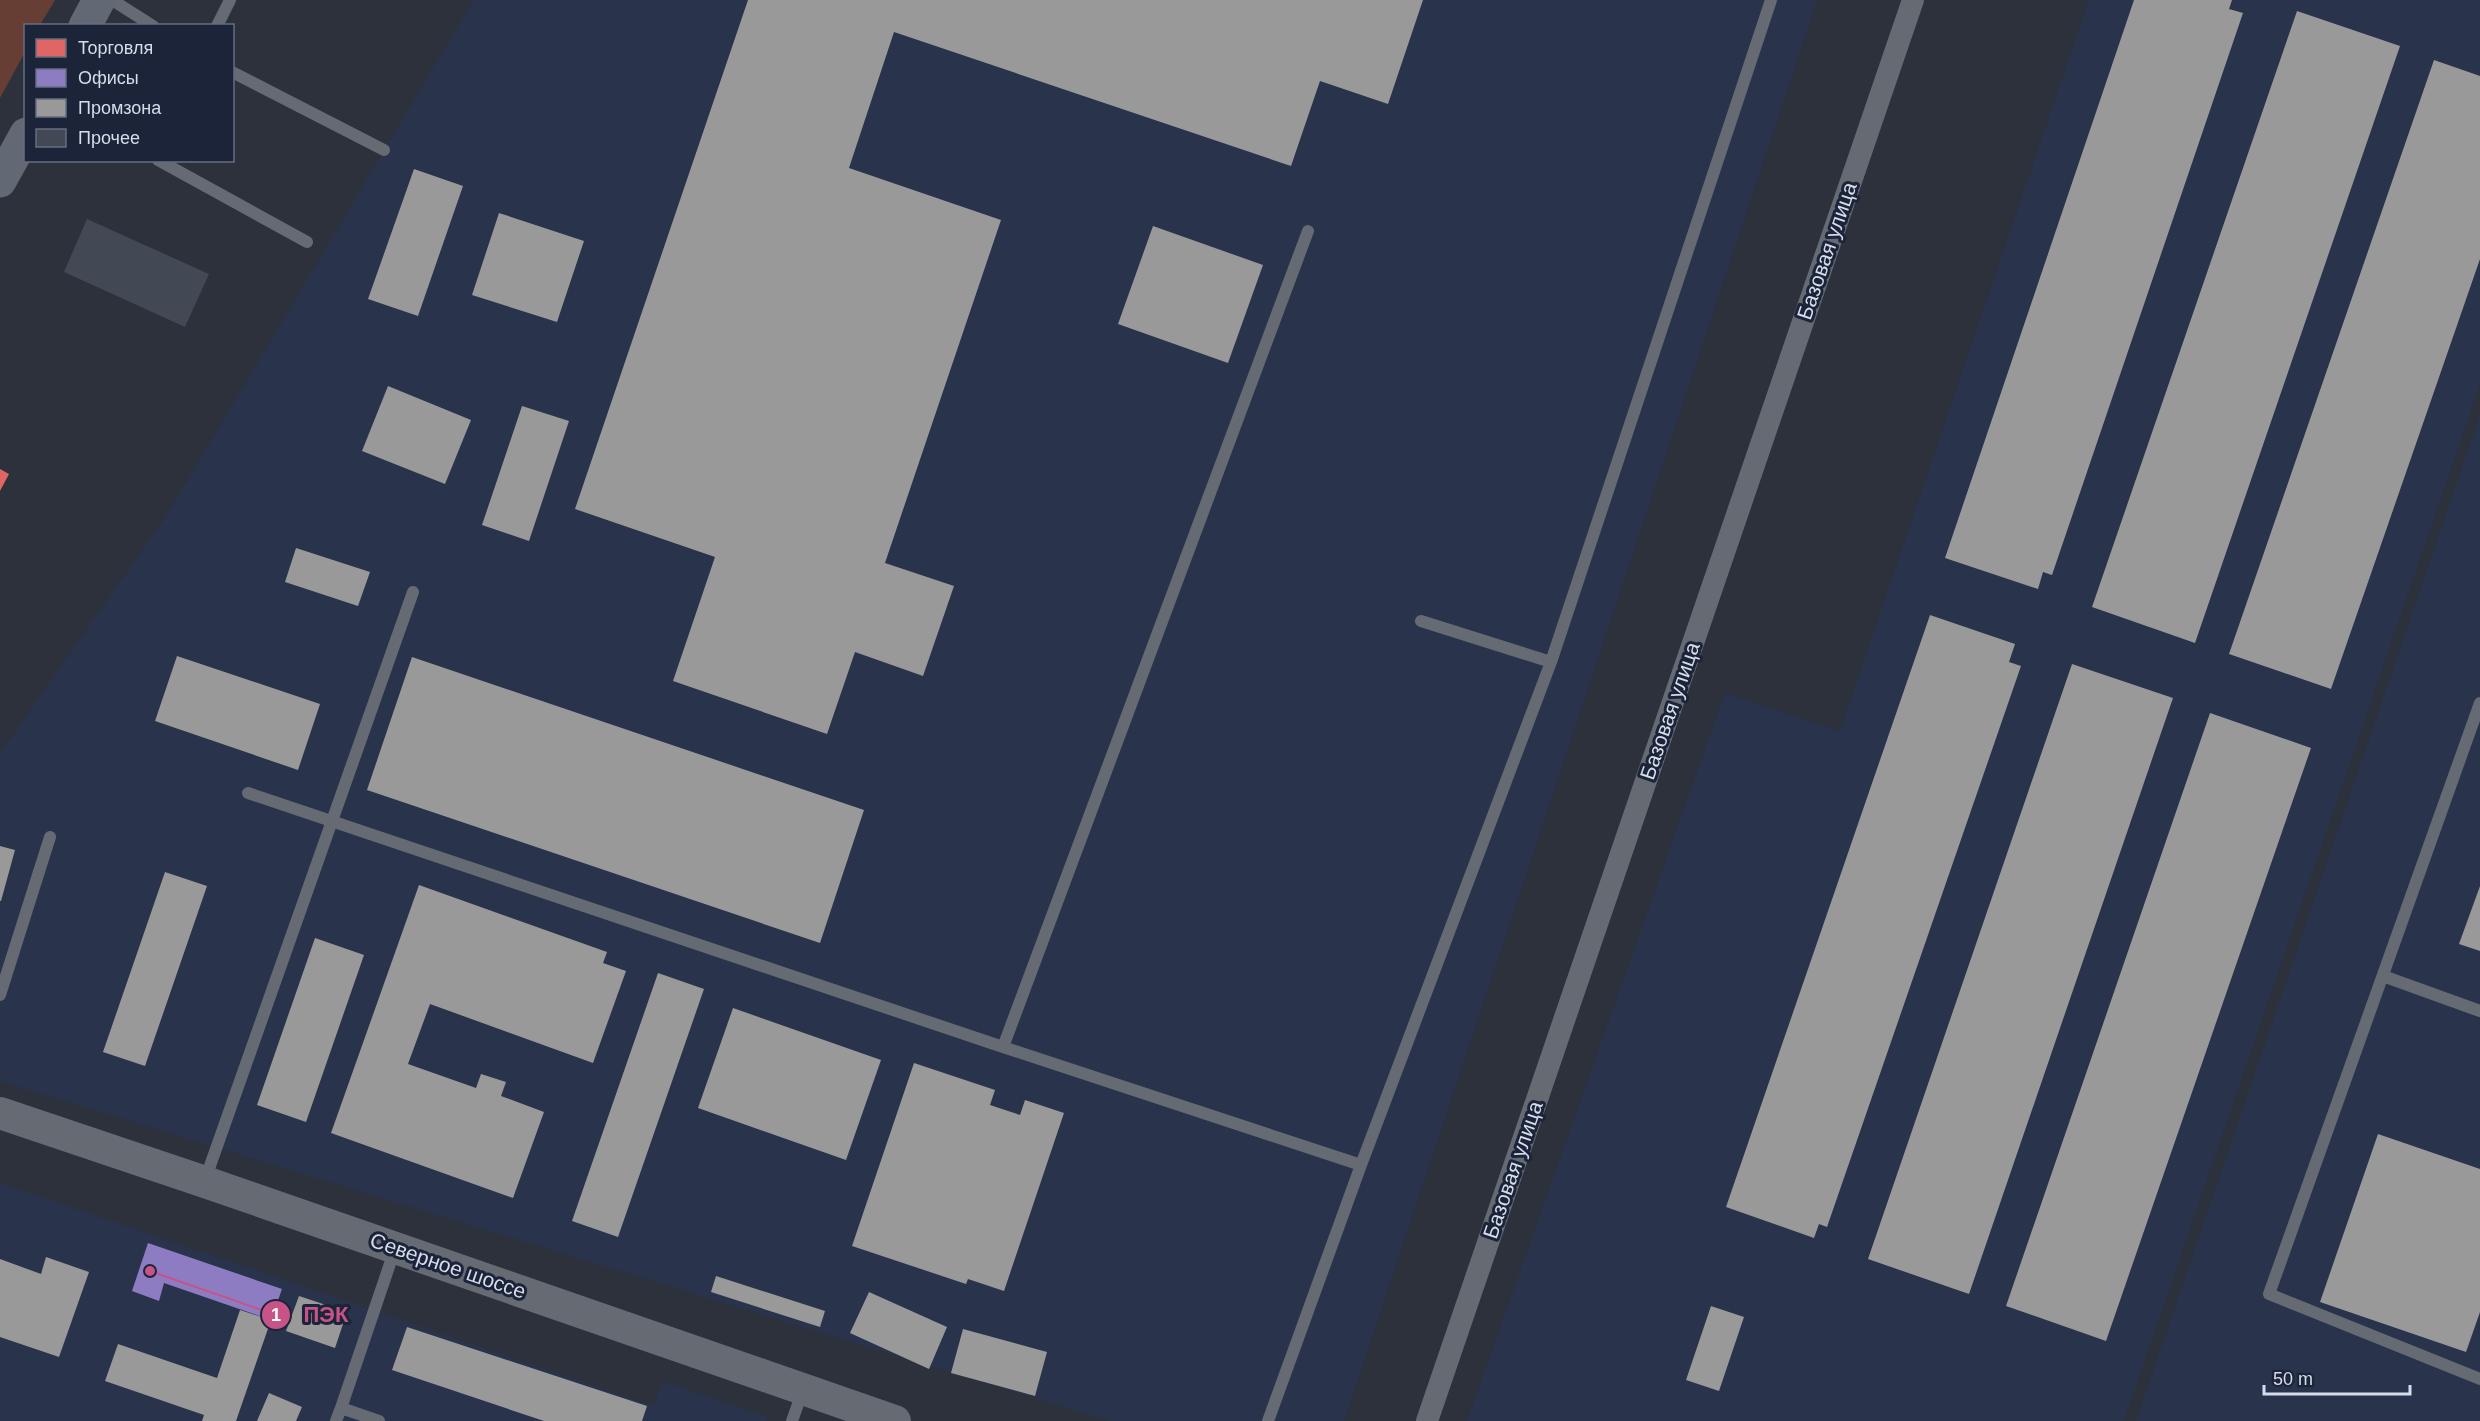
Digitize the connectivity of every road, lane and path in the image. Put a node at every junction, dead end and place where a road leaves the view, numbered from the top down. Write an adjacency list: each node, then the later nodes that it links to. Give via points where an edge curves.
1 (99, 0): 6 (main road)
2 (112, 0): 7 (lane)
3 (230, 0): 8 (lane)
4 (1771, 0): 18 (lane)
5 (1913, 0): 41 (street, Базовая улица)
6 (86, 24)
7 (150, 24)
8 (218, 24)
9 (234, 73): 11 (lane)
10 (24, 138): 13 (main road)
11 (384, 150)
12 (162, 162): 15 (lane)
13 (0, 181)
14 (1308, 231): 28 (lane)
15 (307, 242)
16 (413, 592): 22 (lane)
17 (1421, 621): 18 (lane)
18 (1551, 662): 30 (lane)
19 (2480, 703): 20 (lane)
20 (2476, 729): 25 (lane)
21 (248, 793): 22 (lane)
22 (333, 823): 28 (lane); 31 (lane)
23 (50, 837): 24 (lane)
24 (6, 958): 26 (lane)
25 (2383, 976): 27 (lane); 33 (lane, via 2269,1294)
26 (0, 995)
27 (2480, 1011)
28 (1003, 1047): 30 (lane)
29 (0, 1113): 31 (main road, Северное шоссе)
30 (1361, 1165): 40 (lane)
31 (204, 1182): 32 (main road, Северное шоссе)
32 (396, 1248): 34 (main road, Северное шоссе); 35 (lane)
33 (2480, 1379)
34 (803, 1389): 36 (main road, Северное шоссе); 39 (lane)
35 (341, 1408): 37 (lane); 38 (lane)
36 (886, 1419)
37 (336, 1421)
38 (379, 1421)
39 (792, 1421)
40 (1268, 1421)
41 (1427, 1421)

